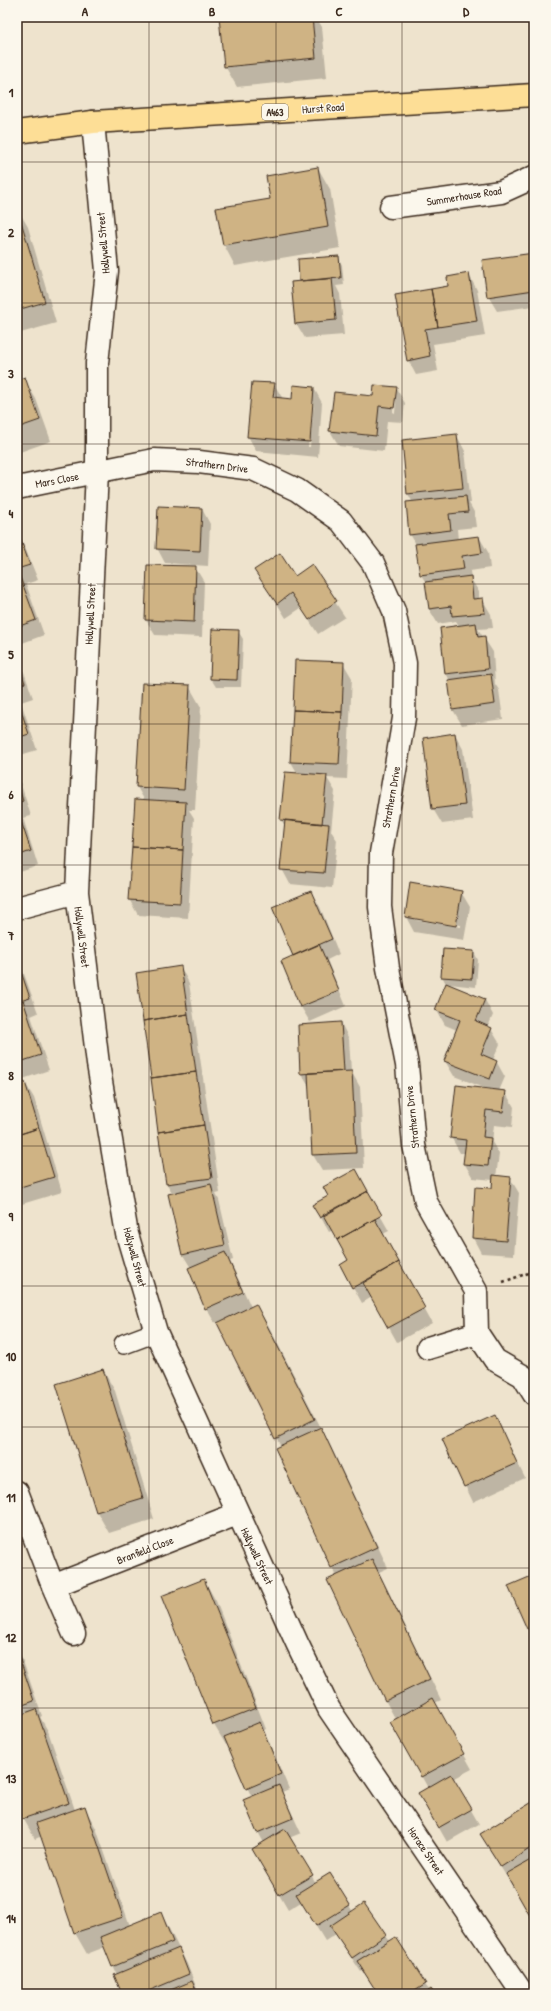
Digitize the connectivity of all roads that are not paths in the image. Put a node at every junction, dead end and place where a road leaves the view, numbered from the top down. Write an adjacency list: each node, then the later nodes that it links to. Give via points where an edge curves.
1 (534, 95): 2 (main road, Hurst Road / A463)
2 (93, 122): 3 (main road, Hurst Road / A463); 6 (street, Hollywell Street, via 107,271 97,363)
3 (17, 132)
4 (534, 177): 5 (street, Summerhouse Road, via 501,192)
5 (391, 207)
6 (97, 472): 7 (street, Mars Close); 8 (street, Hollywell Street); 11 (street, Strathern Drive, via 154,460 199,462 253,470 297,490 341,521 373,563 394,611 405,663 404,718 381,853 380,907 388,968 407,1065 414,1145 426,1202 476,1291)
7 (17, 488)
8 (77, 892): 9 (street); 10 (street, Hollywell Street, via 98,1064 127,1234)
9 (17, 908)
10 (156, 1332): 12 (lane); 16 (street, Hollywell Street)
11 (477, 1333): 13 (street); 14 (street, via 495,1360 523,1376)
12 (124, 1344)
13 (428, 1348)
14 (534, 1394)
15 (17, 1492): 17 (street)
16 (238, 1514): 17 (street, Branfield Close); 19 (street, Hollywell Street)
17 (53, 1586): 18 (street)
18 (74, 1634)
19 (329, 1709): 20 (street, Horace Street)
20 (523, 1994)

